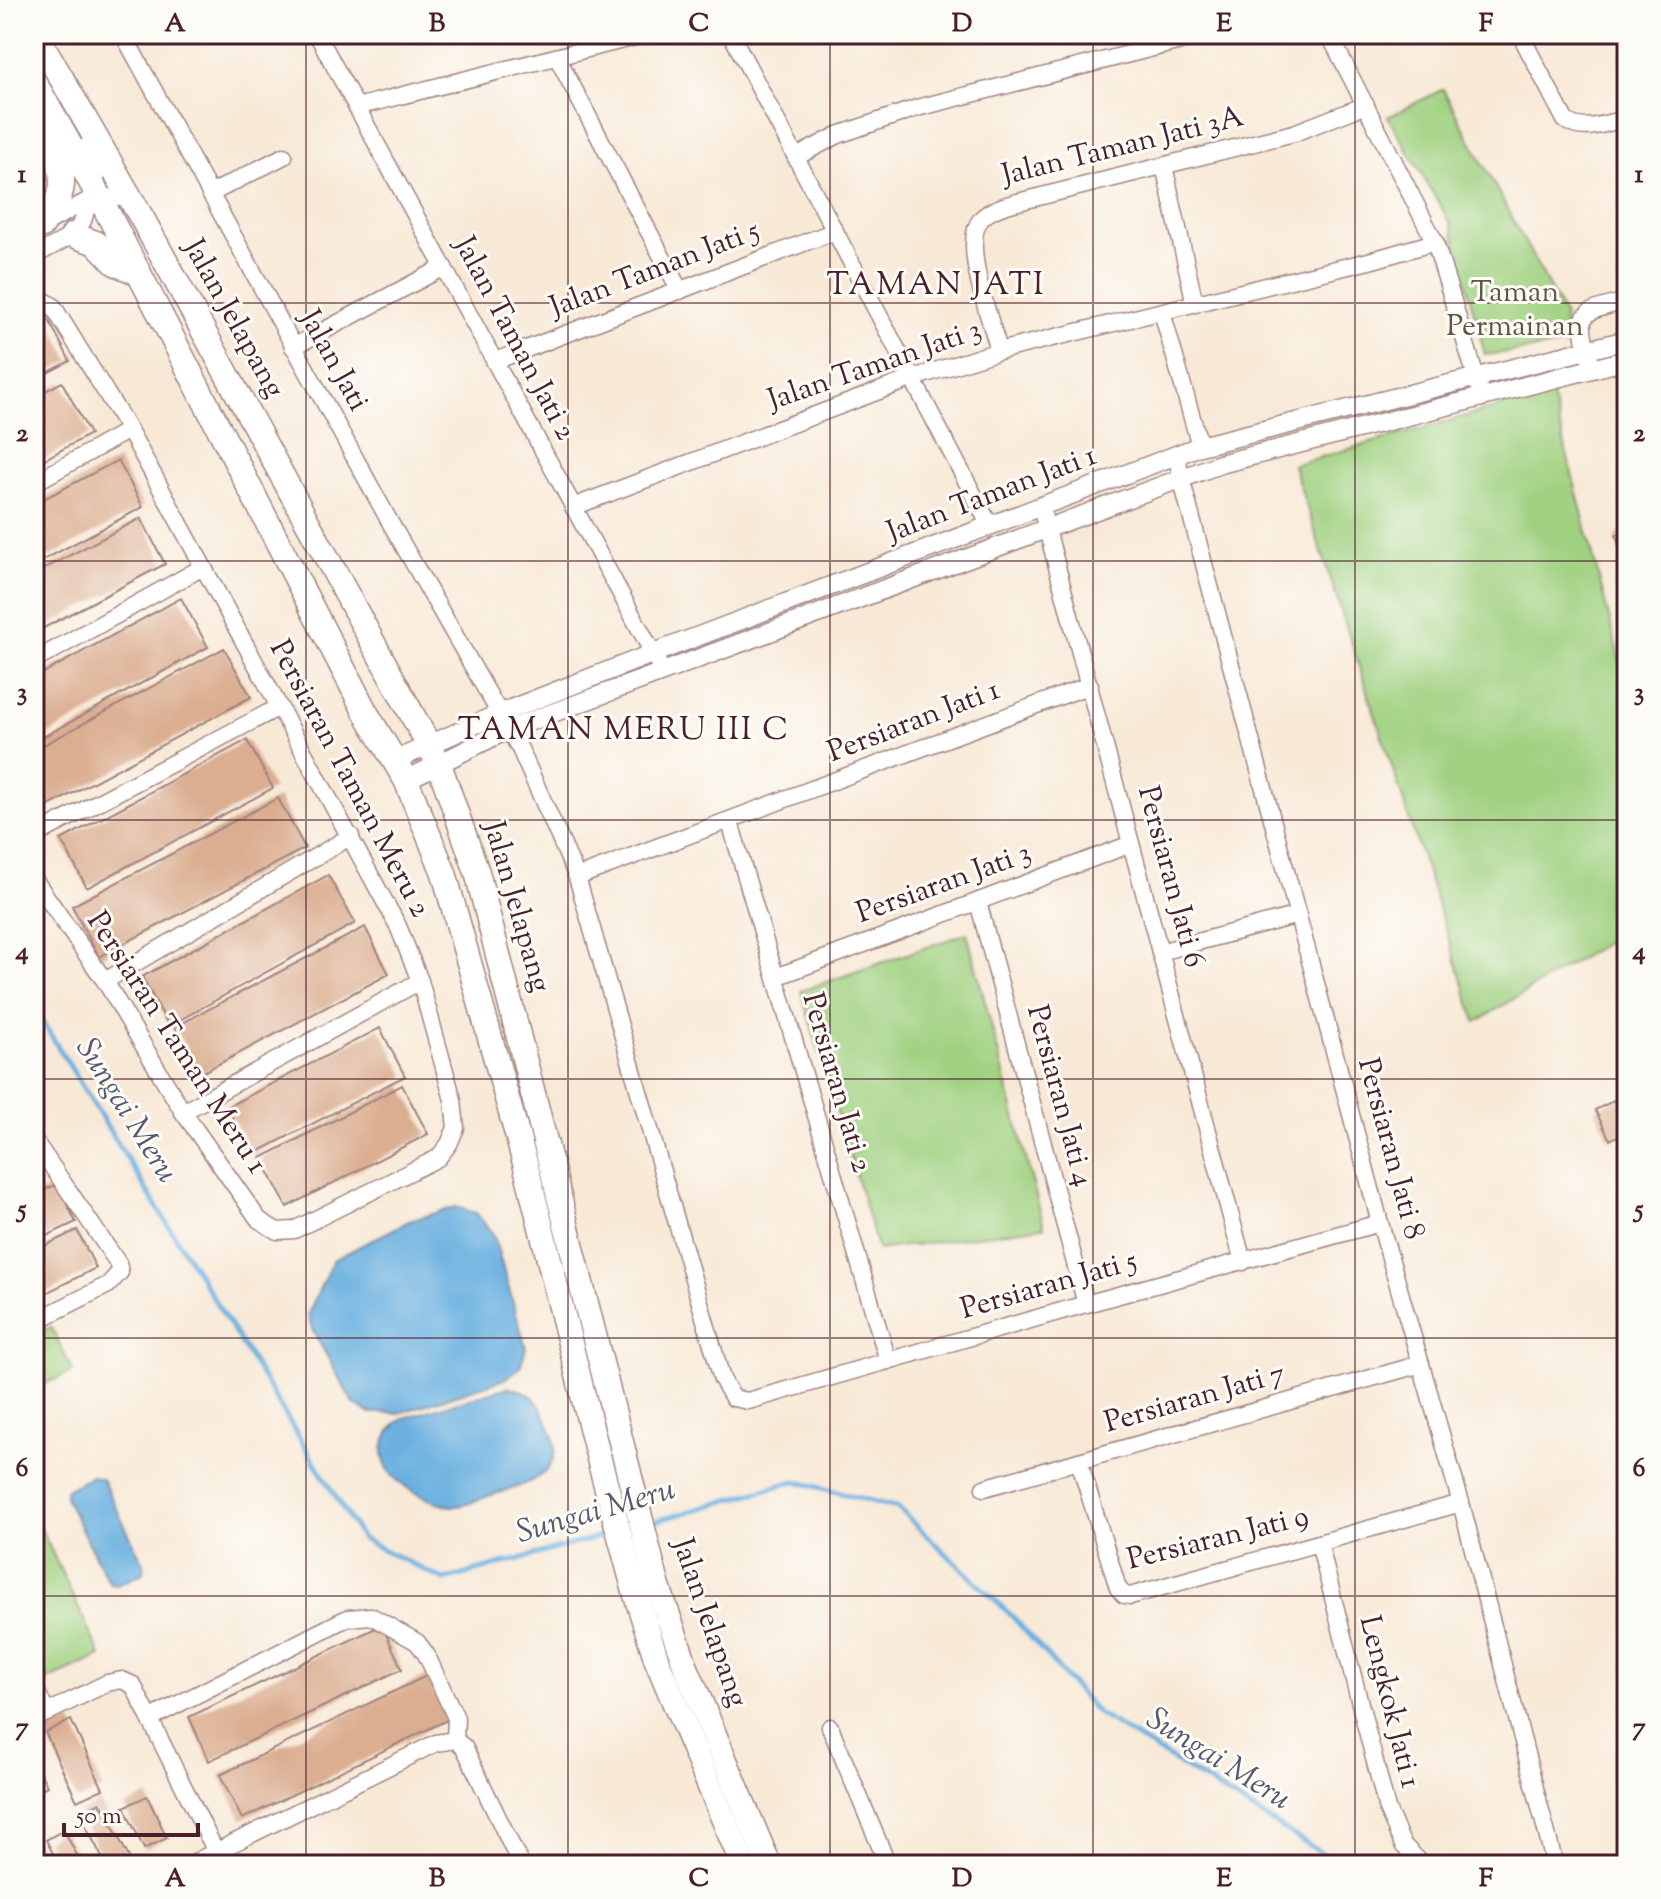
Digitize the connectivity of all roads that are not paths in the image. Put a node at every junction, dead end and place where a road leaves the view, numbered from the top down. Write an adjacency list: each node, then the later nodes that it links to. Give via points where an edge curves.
1 (36, 34): 21 (main road, Jalan Jelapang)
2 (123, 34): 19 (street, Jalan Jati)
3 (317, 34): 13 (street, Jalan Taman Jati 2)
4 (647, 34): 10 (street)
5 (731, 34): 17 (street)
6 (1208, 34): 17 (street, via 917,108 838,135)
7 (1329, 34): 12 (street)
8 (1520, 34): 15 (street, via 1565,120 1584,128)
9 (34, 40): 20 (street, via 94,156 99,169)
10 (557, 57): 13 (street); 29 (street)
11 (34, 82): 14 (main road, Jalan Jelapang)
12 (1366, 105): 18 (street, Jalan Taman Jati 3A, via 1294,133); 25 (street)
13 (356, 107): 27 (street, Jalan Taman Jati 2)
14 (56, 116): 20 (main road, Jalan Jelapang); 22 (main road, via 61,196)
15 (1627, 118)
16 (284, 156): 19 (street)
17 (796, 157): 23 (street)
18 (1164, 166): 32 (street); 37 (street, Jalan Taman Jati 3A, via 1026,200 996,209 979,221 974,257)
19 (210, 194): 35 (street, Jalan Jati)
20 (95, 195): 21 (street); 22 (street); 24 (street); 28 (main road, Jalan Jelapang)
21 (130, 196): 59 (main road, Jalan Jelapang)
22 (38, 227)
23 (835, 231): 29 (street, Jalan Taman Jati 5); 42 (street)
24 (73, 235): 26 (street); 28 (main road, via 96,243 115,263)
25 (1435, 242): 32 (street, Jalan Taman Jati 3); 41 (street)
26 (34, 256)
27 (444, 267): 35 (street); 39 (street, Jalan Taman Jati 2)
28 (136, 272): 60 (main road, Jalan Jelapang, via 366,713)
29 (680, 291): 39 (street, Jalan Taman Jati 5)
30 (34, 300): 44 (street, Persiaran Taman Meru 2, via 53,306)
31 (1627, 301): 36 (street, via 1586,314 1581,327)
32 (1195, 304): 33 (street, Jalan Taman Jati 3)
33 (1162, 312): 37 (street, Jalan Taman Jati 3); 45 (street)
34 (1627, 340): 36 (street, Jalan Taman Jati 1)
35 (293, 347): 58 (street, Jalan Jati)
36 (1587, 350): 40 (street); 41 (street, Jalan Taman Jati 1)
37 (999, 351): 42 (street, Jalan Taman Jati 3)
38 (1627, 360): 40 (street, Jalan Taman Jati 1)
39 (495, 361): 49 (street, Jalan Taman Jati 2)
40 (1592, 369): 43 (street, Jalan Taman Jati 1)
41 (1475, 376): 43 (street); 45 (street, Jalan Taman Jati 1)
42 (913, 378): 49 (street, Jalan Taman Jati 3); 51 (street)
43 (1481, 396): 47 (street, Jalan Taman Jati 1)
44 (129, 430): 48 (street); 53 (street, Persiaran Taman Meru 2)
45 (1200, 446): 46 (street, Jalan Taman Jati 1)
46 (1177, 455): 47 (street, Persiaran Jati 8); 50 (street, Jalan Taman Jati 1)
47 (1181, 478): 52 (street, Jalan Taman Jati 1); 68 (street, Persiaran Jati 8)
48 (34, 483)
49 (573, 507): 55 (street, Jalan Taman Jati 2)
50 (1041, 507): 51 (street, Jalan Taman Jati 1); 52 (street, Persiaran Jati 6)
51 (990, 526): 55 (street, Jalan Taman Jati 1)
52 (1046, 527): 55 (street, Jalan Taman Jati 1); 56 (street, Persiaran Jati 6)
53 (203, 567): 54 (street); 57 (street, Persiaran Taman Meru 2)
54 (34, 661)
55 (658, 661): 58 (street, Jalan Taman Jati 1)
56 (1090, 685): 61 (street, Persiaran Jati 1); 64 (street, Persiaran Jati 6)
57 (279, 707): 62 (street); 63 (street, Persiaran Taman Meru 2)
58 (502, 722): 59 (street, Jalan Taman Jati 1); 65 (street, Jalan Jati, via 520,749)
59 (433, 754): 60 (street, Jalan Taman Jati 1); 88 (main road, Jalan Jelapang, via 477,872 624,1446)
60 (401, 770): 88 (main road, Jalan Jelapang, via 444,873 525,1163 600,1463)
61 (730, 822): 65 (street, Persiaran Jati 1); 70 (street, Persiaran Jati 2)
62 (34, 836)
63 (351, 836): 71 (street); 72 (street, Persiaran Taman Meru 2)
64 (1131, 844): 67 (street, Persiaran Jati 3); 69 (street, Persiaran Jati 6)
65 (577, 877): 83 (street, Jalan Jati, via 722,1379)
66 (34, 879): 71 (street, Persiaran Taman Meru 1)
67 (978, 902): 70 (street, Persiaran Jati 3); 79 (street, Persiaran Jati 4)
68 (1298, 915): 69 (street); 76 (street, Persiaran Jati 8)
69 (1160, 952): 78 (street, Persiaran Jati 6)
70 (776, 977): 81 (street, Persiaran Jati 2)
71 (105, 981): 73 (street, Persiaran Taman Meru 1)
72 (420, 981): 73 (street); 77 (street, Persiaran Taman Meru 2, via 453,1100 456,1128 449,1144 438,1158 294,1230)
73 (183, 1112): 77 (street, Persiaran Taman Meru 1, via 259,1220)
74 (34, 1140): 75 (street)
75 (40, 1159): 80 (street, via 118,1263 119,1275)
76 (1380, 1223): 78 (street, Persiaran Jati 5); 82 (street, Persiaran Jati 8)
77 (277, 1231)
78 (1243, 1262): 79 (street, Persiaran Jati 5)
79 (1086, 1304): 81 (street, Persiaran Jati 5)
80 (34, 1322)
81 (888, 1361): 83 (street, Persiaran Jati 5, via 748,1401)
82 (1421, 1364): 84 (street, Persiaran Jati 7); 86 (street, Persiaran Jati 8)
83 (733, 1398)
84 (1079, 1461): 85 (street, Persiaran Jati 7); 87 (street, Persiaran Jati 9, via 1124,1595)
85 (984, 1488)
86 (1461, 1503): 87 (street, Persiaran Jati 9); 95 (street, Persiaran Jati 8)
87 (1319, 1543): 101 (street, Lengkok Jati 1, via 1387,1809 1403,1845)
88 (647, 1589): 98 (main road, Jalan Jelapang, via 657,1661); 99 (main road, Jalan Jelapang)
89 (34, 1686): 90 (street)
90 (40, 1716): 91 (street, via 122,1680 133,1685)
91 (151, 1718): 93 (street, via 339,1622 371,1616 407,1635 426,1654 456,1718); 94 (street)
92 (830, 1727): 100 (street)
93 (455, 1740): 94 (street, via 436,1743); 97 (street, via 464,1747)
94 (216, 1852): 96 (street)
95 (1554, 1860)
96 (189, 1865)
97 (521, 1865)
98 (743, 1865)
99 (769, 1865)
100 (888, 1865)
101 (1423, 1865)

